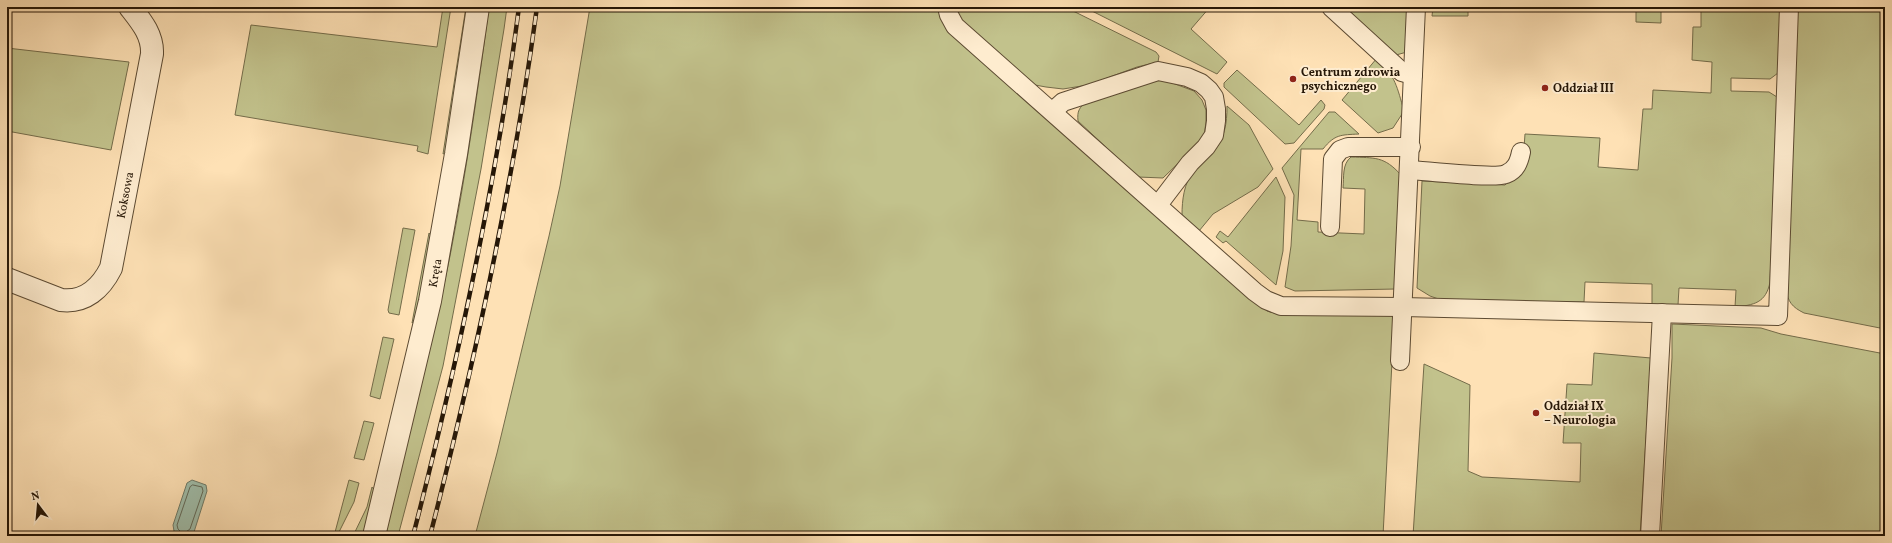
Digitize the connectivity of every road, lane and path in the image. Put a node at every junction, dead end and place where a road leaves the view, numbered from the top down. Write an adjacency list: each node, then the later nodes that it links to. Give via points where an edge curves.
1 (130, 7): 14 (street, Koksowa, via 153,45 111,268 97,290 78,300 70,301 61,300)
2 (478, 7): 18 (street, Kręta, via 430,301)
3 (947, 7): 8 (lane, via 956,26)
4 (1331, 7): 7 (lane, via 1402,72)
5 (1416, 7): 7 (lane)
6 (1788, 7): 16 (lane, via 1778,316)
7 (1413, 75): 9 (lane)
8 (1053, 111): 12 (lane); 12 (lane, via 1063,102 1158,71 1187,77 1209,90 1214,97 1216,109 1214,135)
9 (1411, 147): 11 (lane); 13 (lane, via 1360,147 1340,150 1333,159)
10 (1521, 152): 11 (lane, via 1516,166 1498,176)
11 (1410, 170): 15 (lane)
12 (1158, 205): 15 (lane, via 1255,292 1273,304)
13 (1330, 227)
14 (7, 279)
15 (1403, 307): 16 (lane); 17 (lane)
16 (1662, 313): 19 (lane)
17 (1400, 361)
18 (374, 536)
19 (1650, 536)

